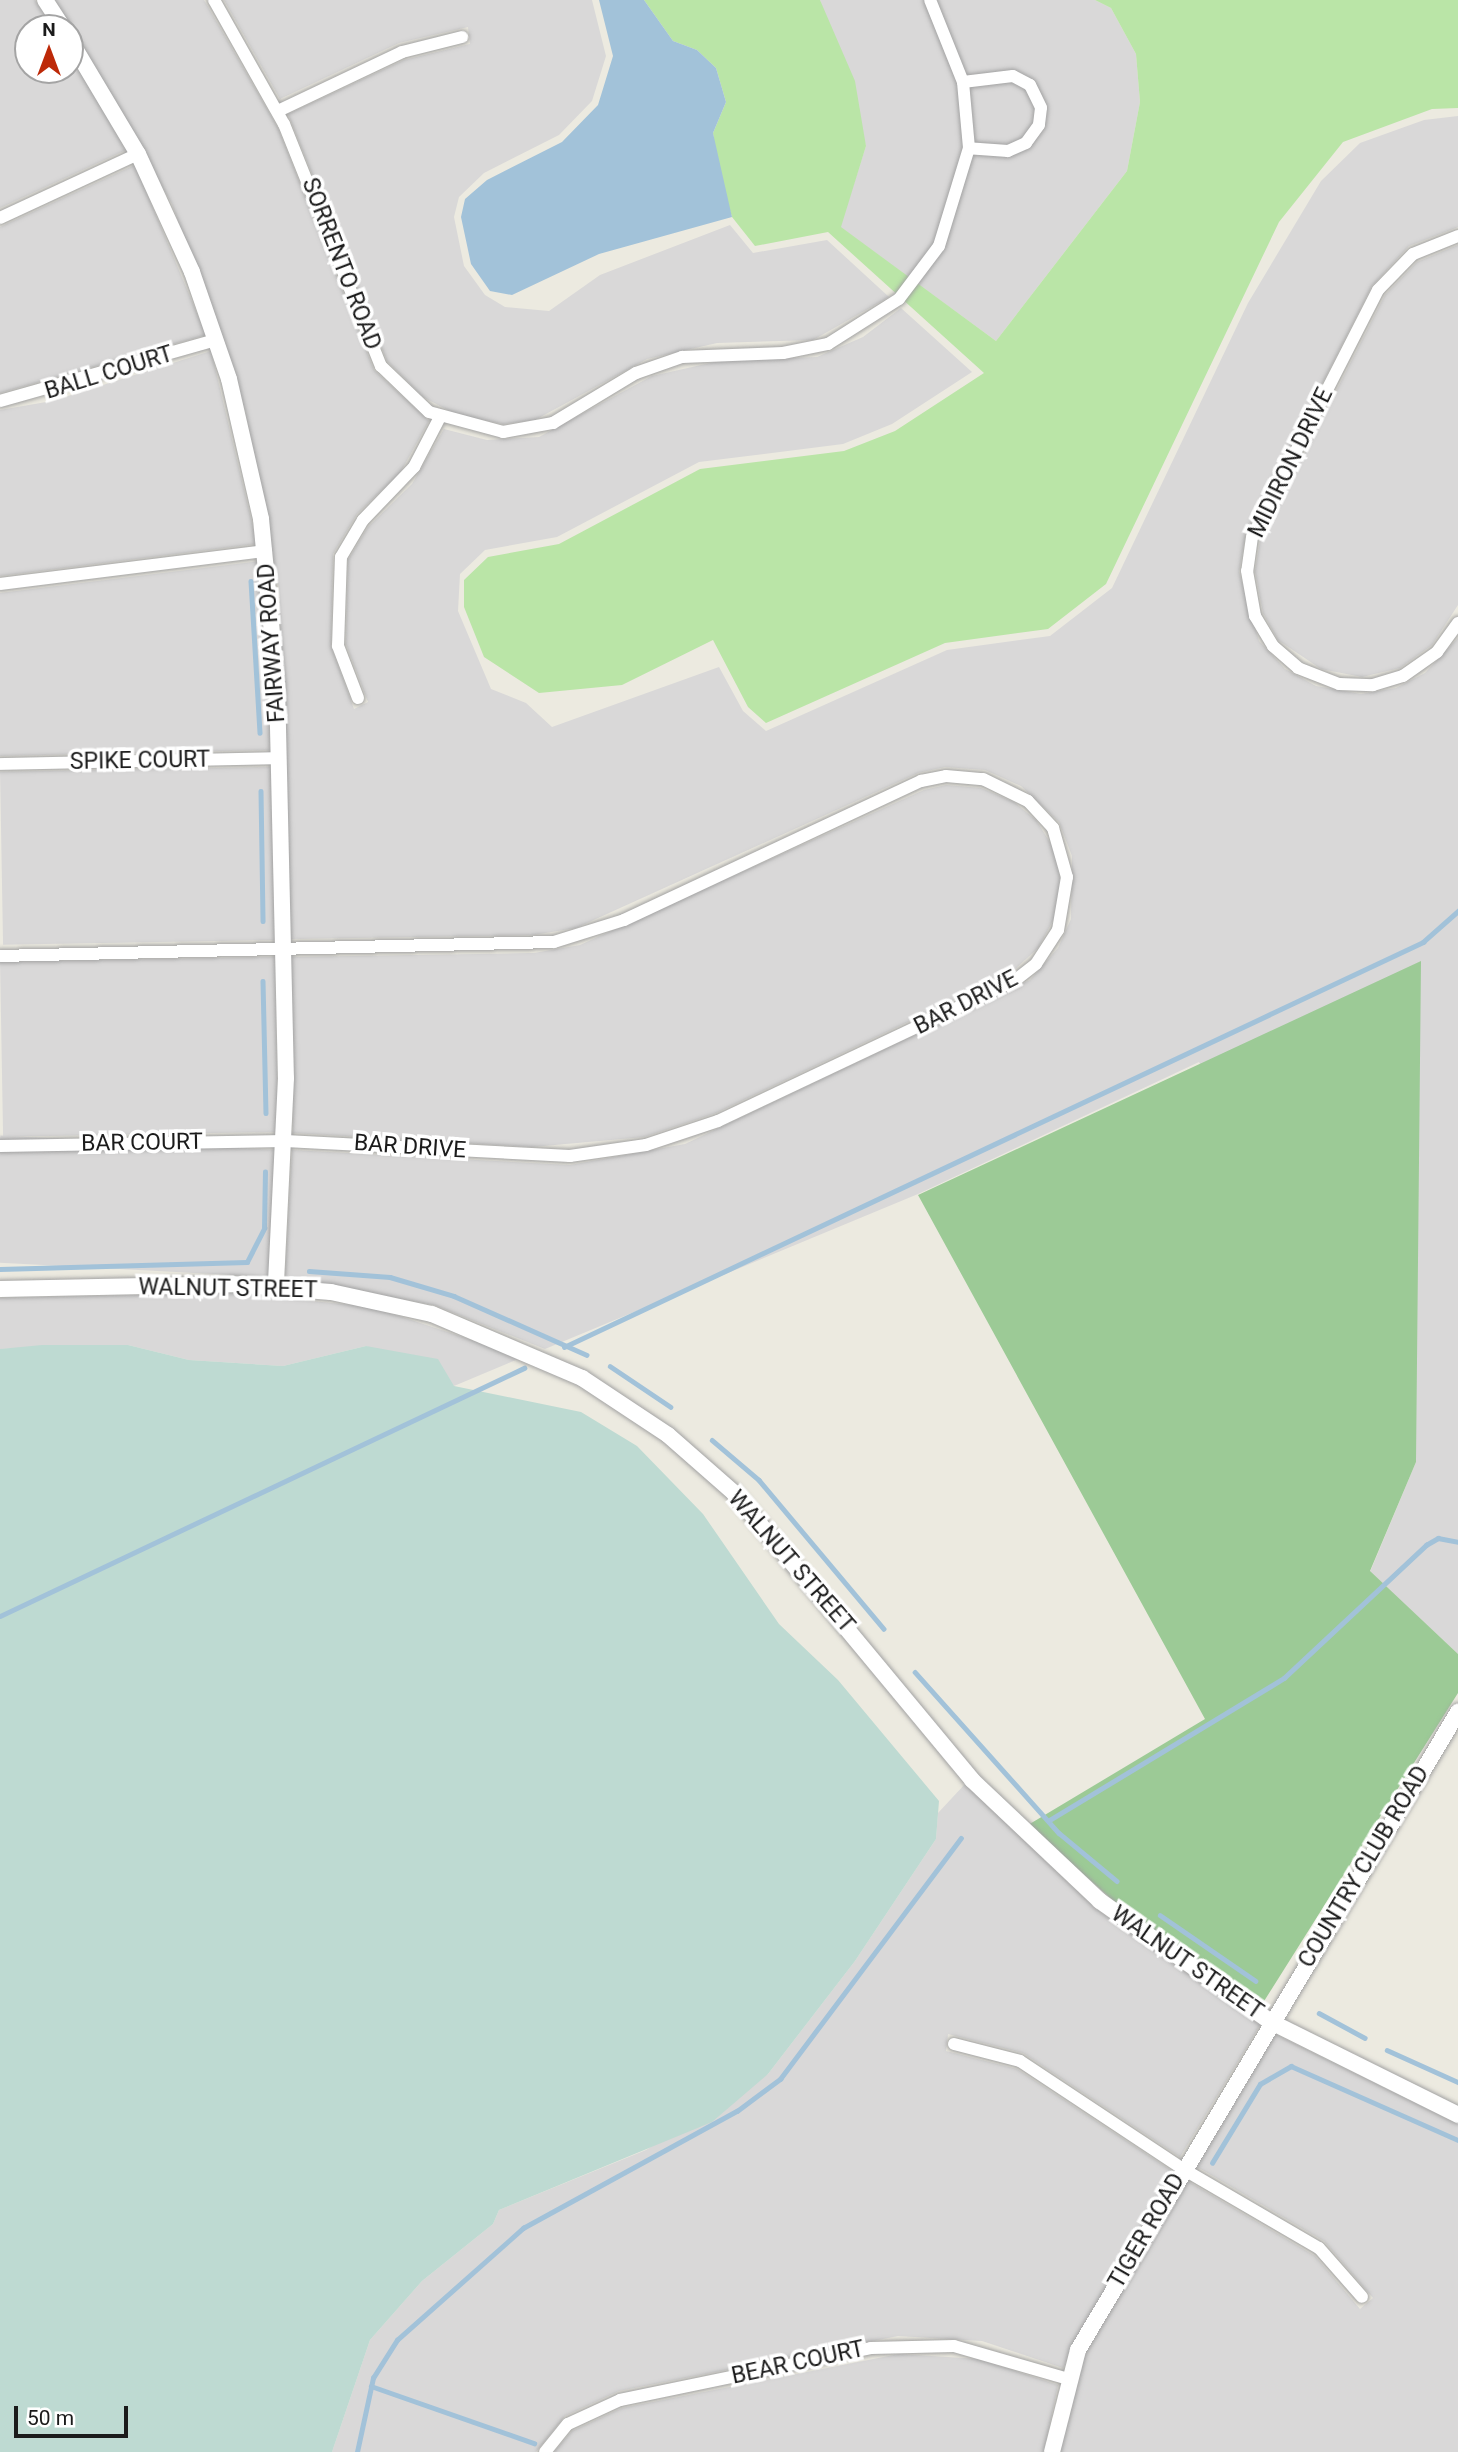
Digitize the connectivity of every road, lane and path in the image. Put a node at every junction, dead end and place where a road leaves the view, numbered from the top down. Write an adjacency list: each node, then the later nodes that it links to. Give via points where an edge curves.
1 (214, 0): 6 (street, SORRENTO ROAD)
2 (930, 0): 5 (street, SORRENTO ROAD)
3 (462, 37): 6 (street, via 402,52)
4 (84, 63): 8 (street, FAIRWAY ROAD)
5 (963, 82): 7 (street, SORRENTO ROAD); 7 (street, via 1013,76 1030,85 1041,108 1039,125 1026,143 1009,151)
6 (278, 111): 13 (street, SORRENTO ROAD, via 381,366)
7 (969, 148): 13 (street, SORRENTO ROAD, via 939,246 899,299 845,337 801,352 682,357 636,373 537,428 488,431)
8 (138, 154): 9 (street); 11 (street, FAIRWAY ROAD)
9 (0, 218)
10 (1458, 236): 16 (street, MIDIRON DRIVE, via 1413,254 1378,290 1252,537 1247,571 1255,616 1273,646 1298,668 1339,684 1373,685 1403,676 1437,652)
11 (216, 340): 12 (street, BALL COURT); 14 (street, FAIRWAY ROAD)
12 (0, 401)
13 (440, 417): 17 (street, via 414,467 363,520 341,557 338,646)
14 (266, 551): 15 (street); 18 (street, FAIRWAY ROAD)
15 (0, 584)
16 (1458, 623)
17 (358, 698)
18 (279, 758): 19 (street, SPIKE COURT); 20 (street, FAIRWAY ROAD)
19 (0, 764)
20 (283, 948): 21 (street); 22 (street, FAIRWAY ROAD); 22 (street, BAR DRIVE, via 534,944 578,937 921,781 946,776 983,779 1028,801 1053,828 1067,877 1058,930 1036,964 1014,981 683,1135 570,1156)
21 (0, 956)
22 (285, 1141): 23 (street, BAR COURT); 24 (street, FAIRWAY ROAD)
23 (0, 1146)
24 (276, 1286): 25 (street, WALNUT STREET); 27 (street, WALNUT STREET, via 373,1298 490,1334 582,1378 667,1435 764,1525 934,1736 1013,1822 1150,1940)
25 (0, 1289)
26 (1458, 1712): 27 (street, COUNTRY CLUB ROAD)
27 (1271, 2022): 29 (street, WALNUT STREET); 30 (street, TIGER ROAD)
28 (954, 2044): 30 (street, via 1020,2061)
29 (1458, 2115)
30 (1183, 2169): 31 (street, via 1320,2248); 32 (street, TIGER ROAD)
31 (1362, 2297)
32 (1068, 2379): 33 (street, BEAR COURT, via 954,2346 871,2348 621,2400 568,2424); 34 (street, TIGER ROAD)
33 (545, 2452)
34 (1052, 2452)

